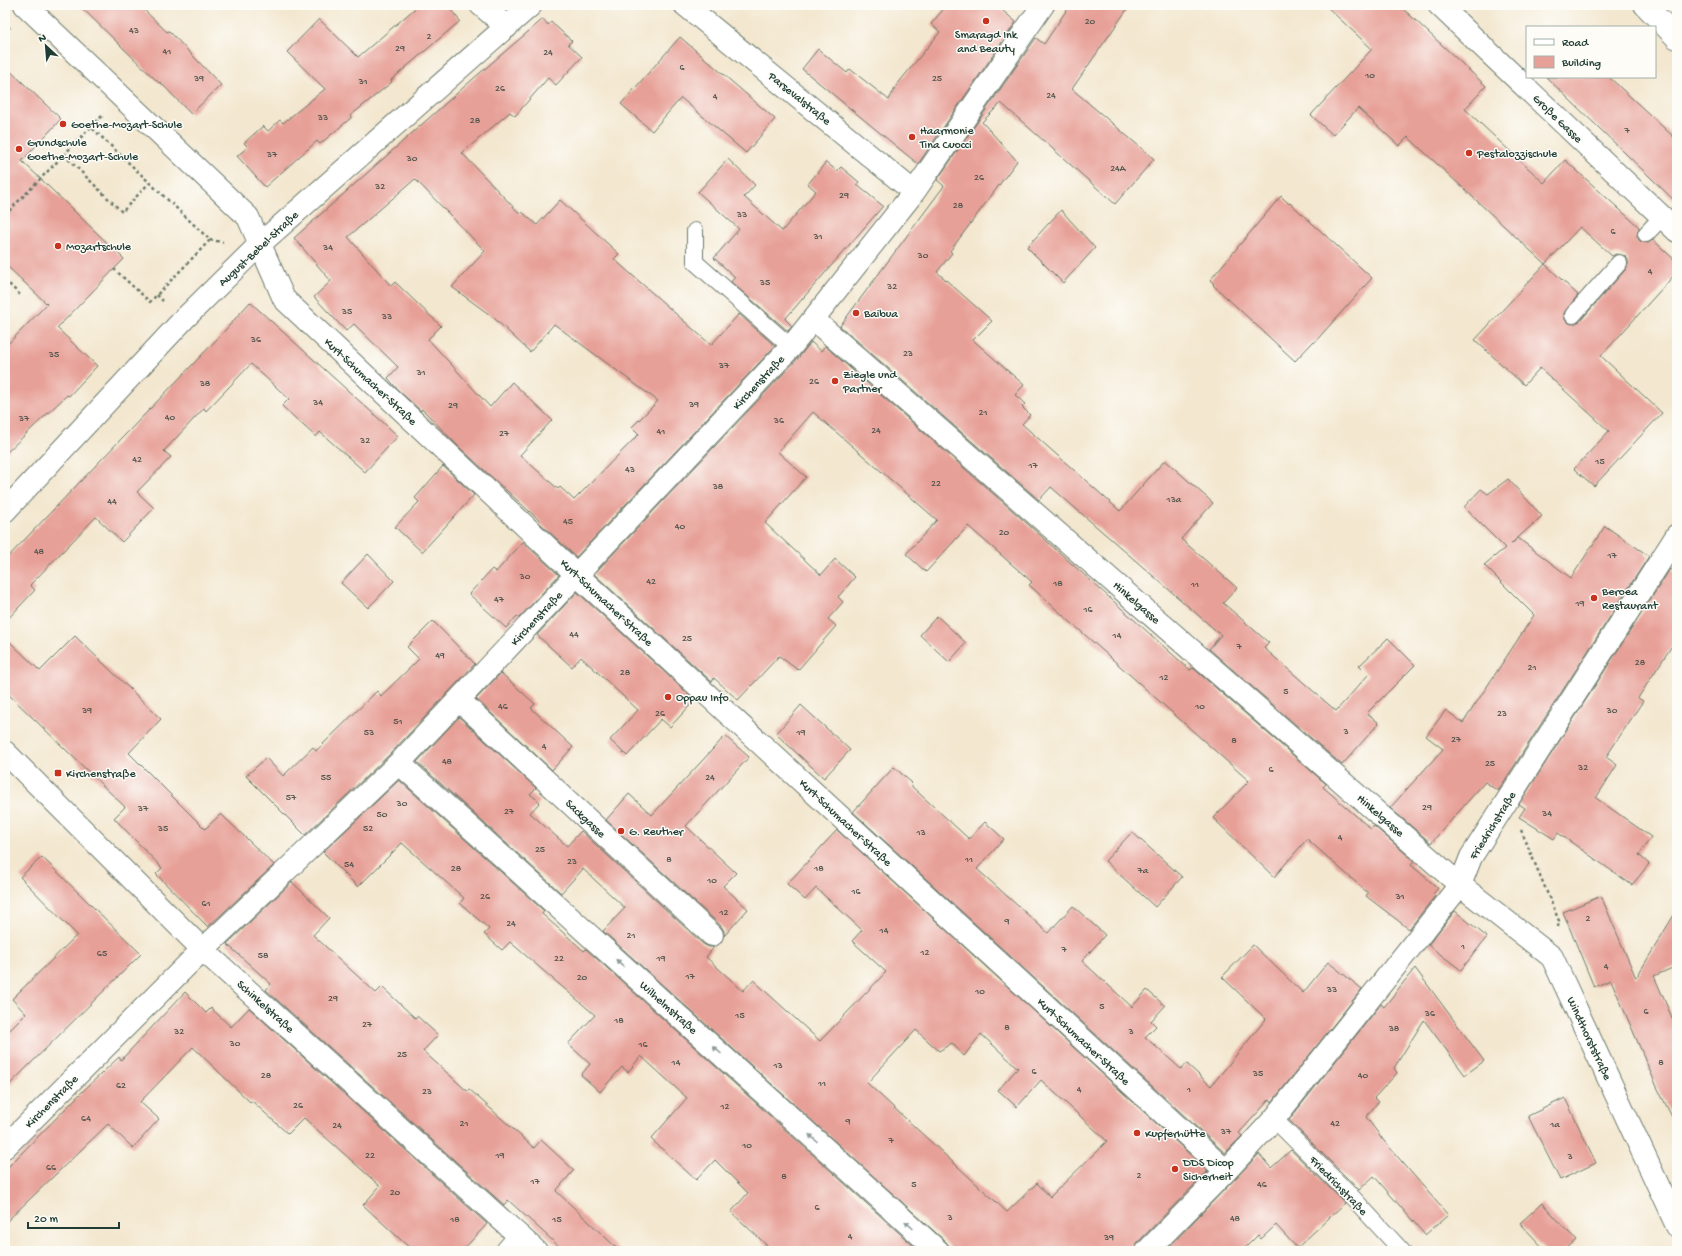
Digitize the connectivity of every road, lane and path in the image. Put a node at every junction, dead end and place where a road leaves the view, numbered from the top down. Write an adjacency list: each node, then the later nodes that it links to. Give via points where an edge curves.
1 (25, 5): 10 (street, Kurt-Schumacher-Straße)
2 (481, 5): 8 (street)
3 (531, 5): 8 (street, August-Bebel-Straße)
4 (685, 5): 14 (street, Parsevalstraße)
5 (1043, 5): 14 (street, Kirchenstraße)
6 (1439, 5): 16 (street, Große Gasse)
7 (1645, 5): 9 (street)
8 (507, 27): 19 (street, August-Bebel-Straße)
9 (1677, 38)
10 (120, 97): 11 (path); 19 (street, Kurt-Schumacher-Straße, via 241,209 248,217)
11 (91, 127): 12 (path); 13 (path)
12 (64, 154): 13 (path, via 122,212); 15 (path)
13 (150, 183): 21 (path, via 210,240 150,302)
14 (914, 192): 25 (street, Kirchenstraße)
15 (5, 215)
16 (1670, 224): 18 (lane)
17 (694, 231): 26 (lane, via 695,262)
18 (1646, 234)
19 (260, 244): 27 (street, August-Bebel-Straße, via 184,320); 29 (street, Kurt-Schumacher-Straße, via 284,299)
20 (1619, 263): 24 (lane)
21 (114, 269)
22 (5, 280): 23 (path)
23 (21, 296)
24 (1573, 315)
25 (814, 320): 26 (street, Kirchenstraße); 34 (street, Hinkelgasse)
26 (791, 347): 29 (street, Kirchenstraße)
27 (5, 511)
28 (1677, 535): 33 (street, Friedrichstraße)
29 (577, 575): 30 (street, Kirchenstraße); 40 (street, Kurt-Schumacher-Straße)
30 (459, 700): 32 (street, Kirchenstraße); 35 (street, Sackgasse)
31 (5, 752): 36 (street, Schinkelstraße)
32 (400, 764): 36 (street, Kirchenstraße); 44 (street, Wilhelmstraße, one-way to 32)
33 (1508, 799): 34 (street, Friedrichstraße, via 1471,857); 37 (path, via 1559,921)
34 (1460, 885): 37 (street, Windthorststraße); 38 (street, Friedrichstraße)
35 (712, 936)
36 (203, 950): 39 (street, Kirchenstraße); 42 (street, Schinkelstraße)
37 (1552, 957): 41 (street, Windthorststraße)
38 (1274, 1119): 40 (street, Friedrichstraße); 46 (lane, Friedrichstraße)
39 (5, 1147)
40 (1226, 1171): 45 (street, Friedrichstraße)
41 (1677, 1226)
42 (514, 1244): 43 (street, Schinkelstraße)
43 (536, 1251)
44 (938, 1251)
45 (1147, 1251)
46 (1402, 1251)

